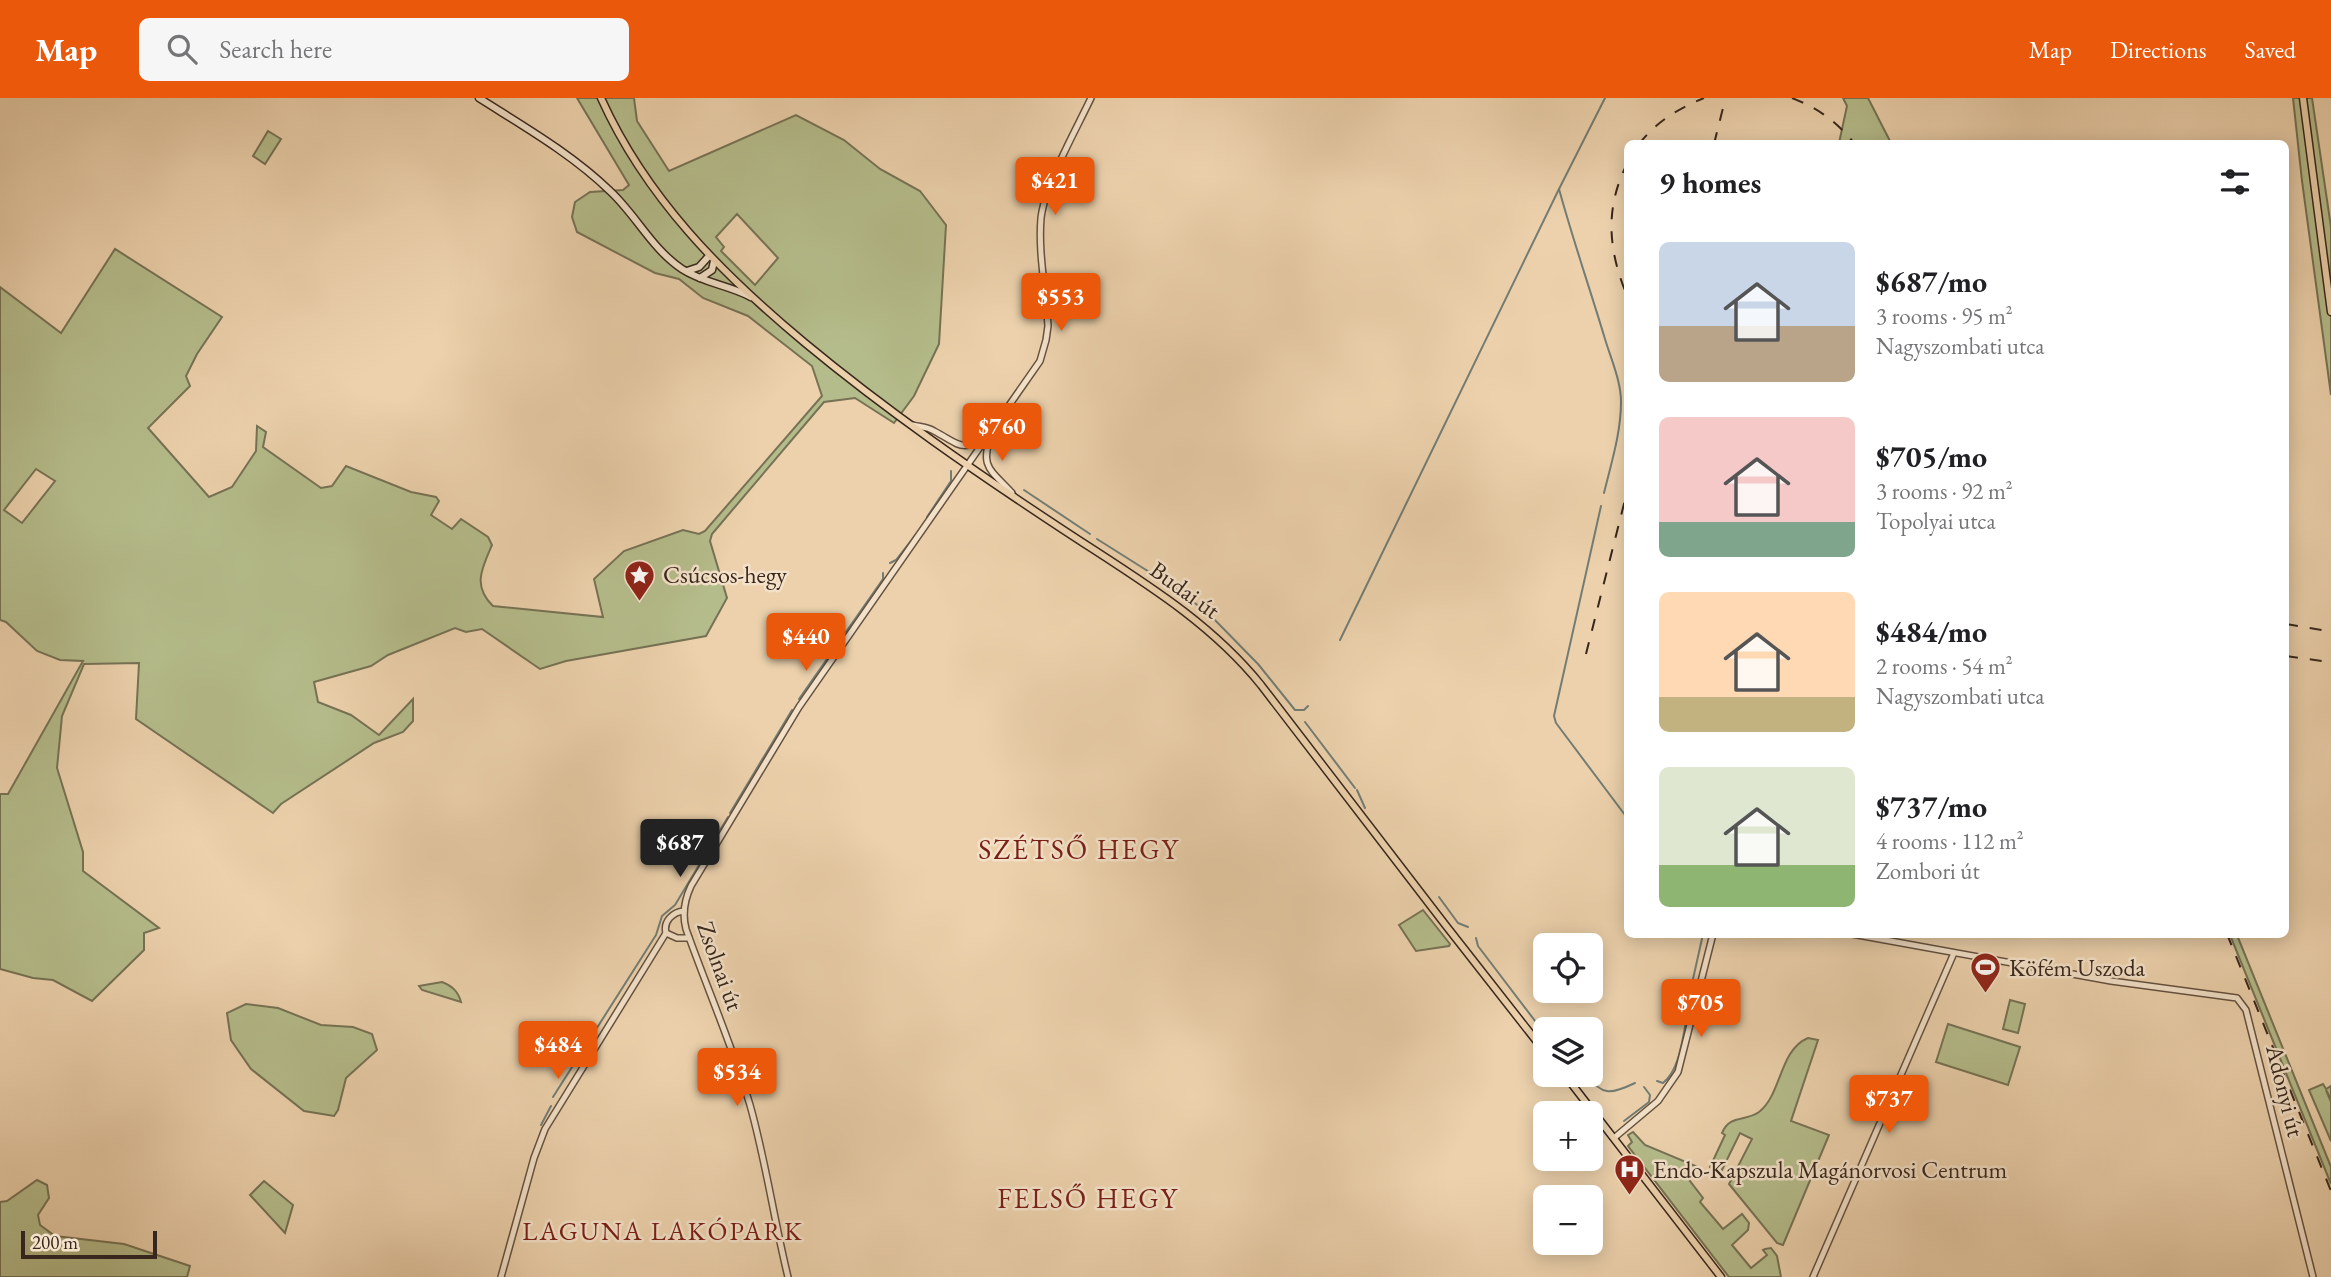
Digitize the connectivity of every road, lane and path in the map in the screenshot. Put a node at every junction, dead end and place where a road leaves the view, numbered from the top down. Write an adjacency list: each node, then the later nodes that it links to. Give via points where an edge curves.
1 (479, 98): 6 (main road, via 607,188 659,249)
2 (601, 98): 5 (main road, Budai út, via 639,169)
3 (1091, 98): 11 (street, via 1042,214 1048,326 1044,349)
4 (2304, 98): 9 (main road)
5 (712, 259): 6 (main road); 7 (main road, via 712,270); 8 (main road, Budai út)
6 (685, 271): 7 (main road)
7 (700, 278): 8 (main road)
8 (755, 300): 10 (main road, Budai út)
9 (2331, 312)
10 (907, 424): 11 (street, via 931,429 964,446 977,443); 12 (main road, Budai út)
11 (995, 426): 12 (street); 13 (street, via 985,449 986,460)
12 (968, 465): 13 (main road, Budai út); 14 (street, via 799,707 691,886)
13 (1016, 498): 20 (main road, Budai út, via 1184,609 1236,655)
14 (684, 911): 15 (street, via 670,917); 16 (street, Zsolnai út)
15 (666, 933): 16 (street); 23 (street, via 545,1129)
16 (689, 938): 24 (street, Zsolnai út, via 750,1106)
17 (1712, 938): 22 (street, via 1678,1072 1658,1101)
18 (1873, 938): 19 (street)
19 (1954, 953): 26 (street); 27 (street, Adonyi út, via 2237,998 2246,1010)
20 (1533, 1037)
21 (1574, 1087): 22 (main road)
22 (1614, 1138): 25 (main road)
23 (501, 1277)
24 (788, 1277)
25 (1721, 1277)
26 (1813, 1277)
27 (2313, 1277)

